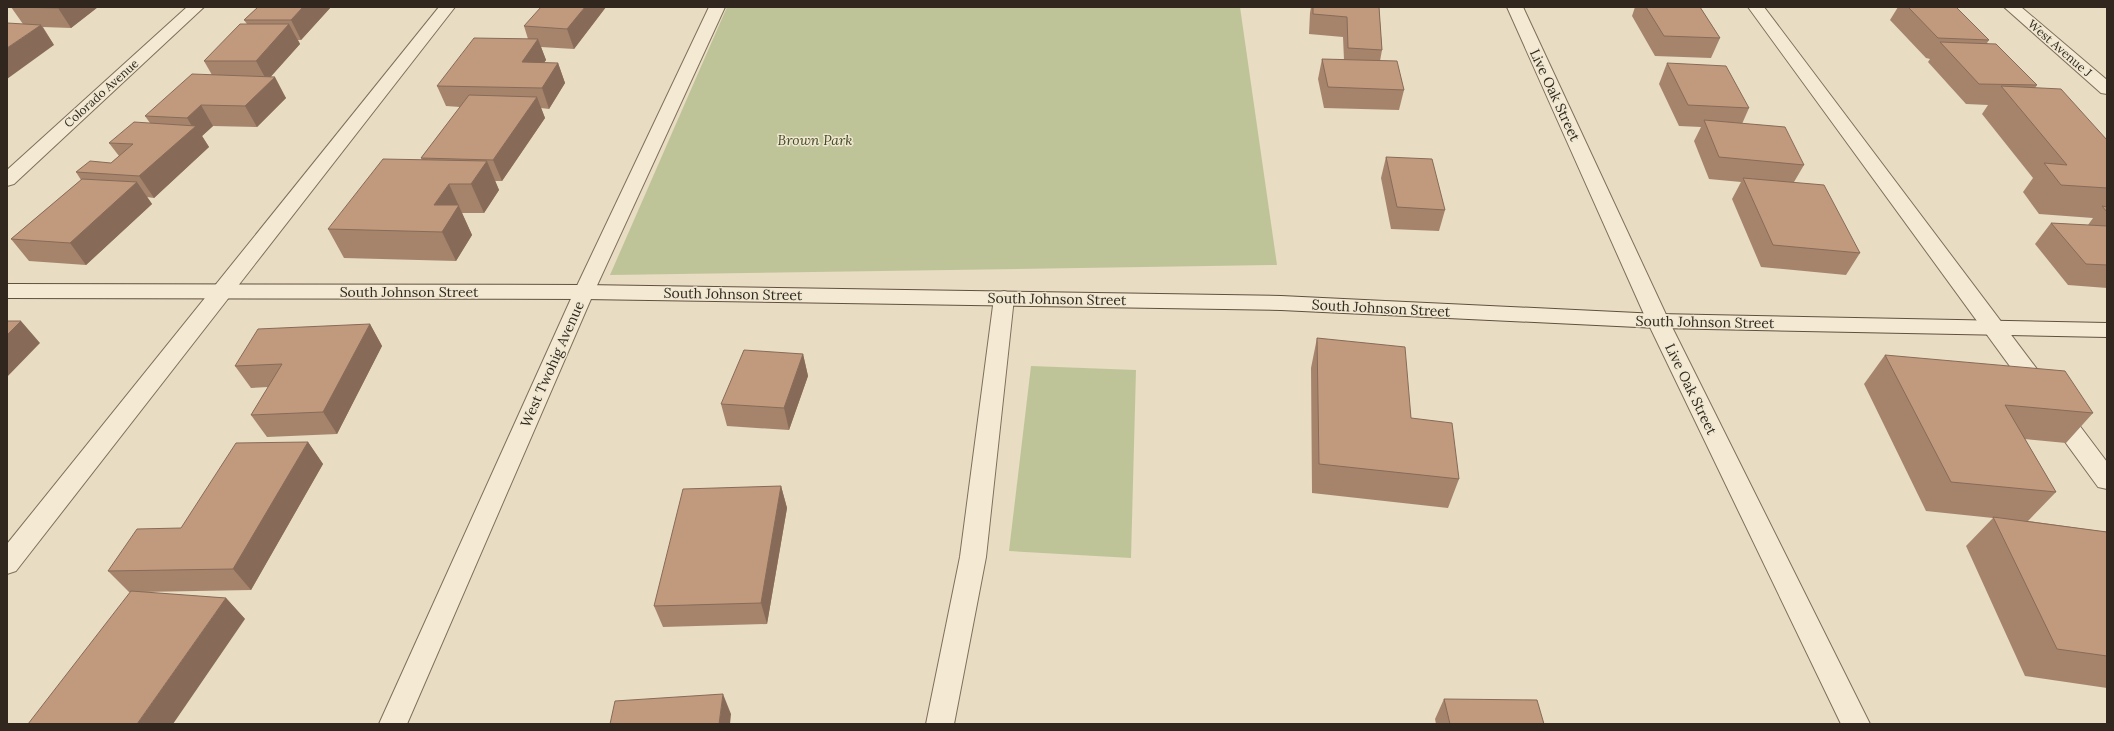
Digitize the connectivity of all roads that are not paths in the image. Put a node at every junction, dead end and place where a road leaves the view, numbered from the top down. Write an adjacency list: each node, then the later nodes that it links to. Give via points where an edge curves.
1 (196, 7): 8 (street, Colorado Avenue)
2 (447, 7): 10 (street)
3 (716, 7): 11 (street, West Twohig Avenue)
4 (1515, 7): 13 (street, Live Oak Street)
5 (1756, 7): 14 (street)
6 (2012, 7): 7 (street, West Avenue J)
7 (2107, 89)
8 (7, 180)
9 (7, 291): 10 (street, South Johnson Street)
10 (222, 291): 11 (street, South Johnson Street); 17 (street)
11 (584, 292): 12 (street, South Johnson Street); 18 (street, West Twohig Avenue)
12 (1004, 298): 13 (street, South Johnson Street, via 1281,303); 19 (street, via 973,557)
13 (1658, 321): 14 (street, South Johnson Street); 20 (street, Live Oak Street)
14 (1995, 328): 15 (street, South Johnson Street); 16 (street)
15 (2107, 330)
16 (2107, 480)
17 (7, 563)
18 (393, 724)
19 (940, 724)
20 (1856, 724)

